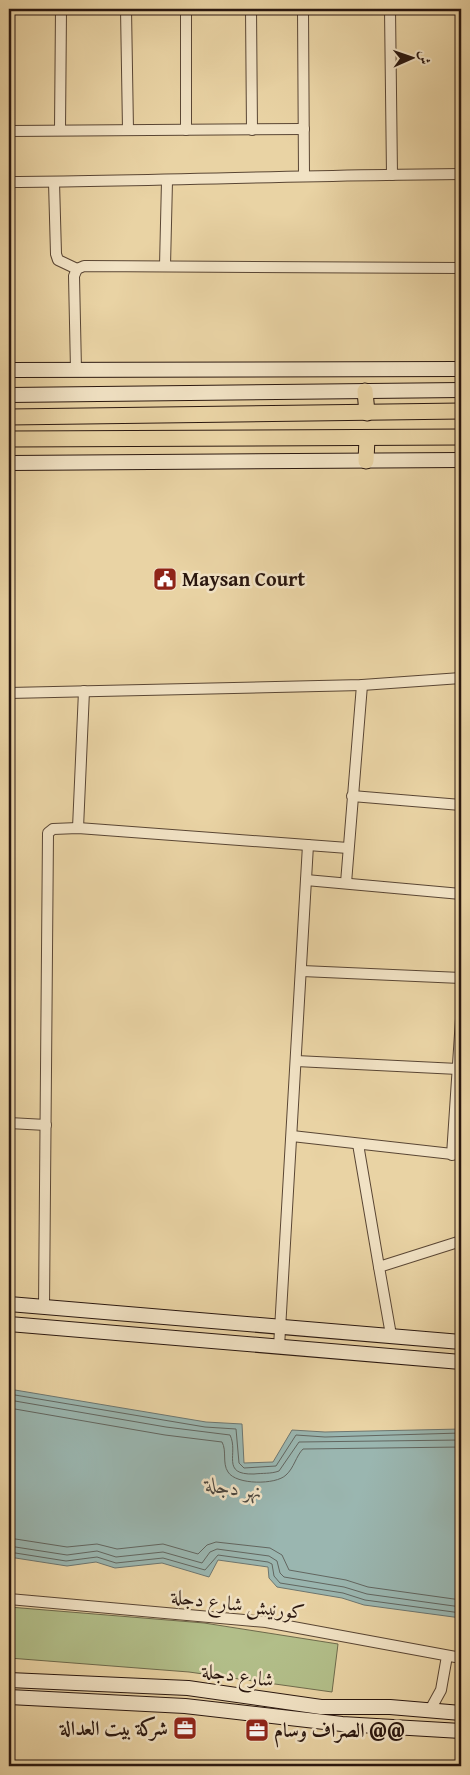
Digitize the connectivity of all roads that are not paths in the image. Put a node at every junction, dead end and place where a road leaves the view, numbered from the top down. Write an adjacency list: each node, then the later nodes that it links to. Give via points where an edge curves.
1 (61, 9): 8 (street)
2 (126, 9): 9 (street)
3 (186, 9): 10 (street)
4 (250, 9): 11 (street)
5 (303, 9): 7 (street)
6 (390, 9): 15 (street)
7 (304, 129): 11 (street); 14 (street)
8 (60, 130): 9 (street); 12 (street)
9 (128, 130): 10 (street)
10 (186, 130): 11 (street)
11 (252, 130)
12 (9, 131)
13 (461, 174): 15 (street)
14 (304, 175): 15 (street); 16 (street)
15 (392, 175)
16 (166, 181): 18 (street); 19 (street)
17 (9, 182): 18 (street)
18 (54, 182): 21 (street, via 56,254 58,260)
19 (165, 266): 20 (street); 21 (street, via 84,266)
20 (461, 268)
21 (77, 269): 24 (street, via 74,276)
22 (461, 369): 24 (street)
23 (9, 370): 24 (street)
24 (76, 370)
25 (461, 390): 26 (street)
26 (365, 391): 27 (street); 29 (main road)
27 (9, 395)
28 (461, 411): 29 (main road)
29 (367, 413): 30 (main road)
30 (9, 417)
31 (461, 437): 33 (main road)
32 (9, 438): 33 (main road)
33 (367, 438): 35 (main road)
34 (461, 460): 35 (street)
35 (366, 461): 36 (street)
36 (9, 463)
37 (461, 678): 38 (street)
38 (362, 685): 39 (street); 41 (street)
39 (84, 692): 40 (street); 43 (street)
40 (9, 693)
41 (352, 796): 42 (street); 45 (street)
42 (461, 805)
43 (78, 828): 44 (street); 55 (street, via 53,829 48,834)
44 (308, 845): 45 (street); 46 (street)
45 (348, 848): 47 (street)
46 (306, 880): 47 (street); 49 (street)
47 (346, 883): 48 (street)
48 (461, 894)
49 (302, 971): 50 (street); 52 (street)
50 (461, 978)
51 (461, 1018): 53 (street)
52 (296, 1061): 53 (street); 56 (street)
53 (458, 1069): 58 (street)
54 (9, 1123): 55 (street)
55 (46, 1125): 62 (street)
56 (292, 1136): 57 (street); 64 (street)
57 (358, 1144): 58 (street); 60 (street)
58 (457, 1155)
59 (461, 1241): 60 (street)
60 (379, 1267): 65 (street)
61 (9, 1304): 62 (street)
62 (44, 1307): 64 (street)
63 (9, 1324): 67 (street)
64 (281, 1326): 65 (street); 67 (street)
65 (391, 1335): 66 (street)
66 (461, 1342)
67 (280, 1347): 68 (street)
68 (461, 1362)
69 (9, 1599): 70 (street, كورنيش شارع دجلة, via 266,1622)
70 (447, 1656): 71 (street, كورنيش شارع دجلة); 74 (street, via 441,1690)
71 (461, 1658)
72 (9, 1680): 74 (street, شارع دجلة, via 188,1688 321,1706)
73 (9, 1697): 76 (street, شارع دجلة, via 185,1706 342,1724)
74 (430, 1710): 75 (street, شارع دجلة)
75 (461, 1713)
76 (461, 1730)

